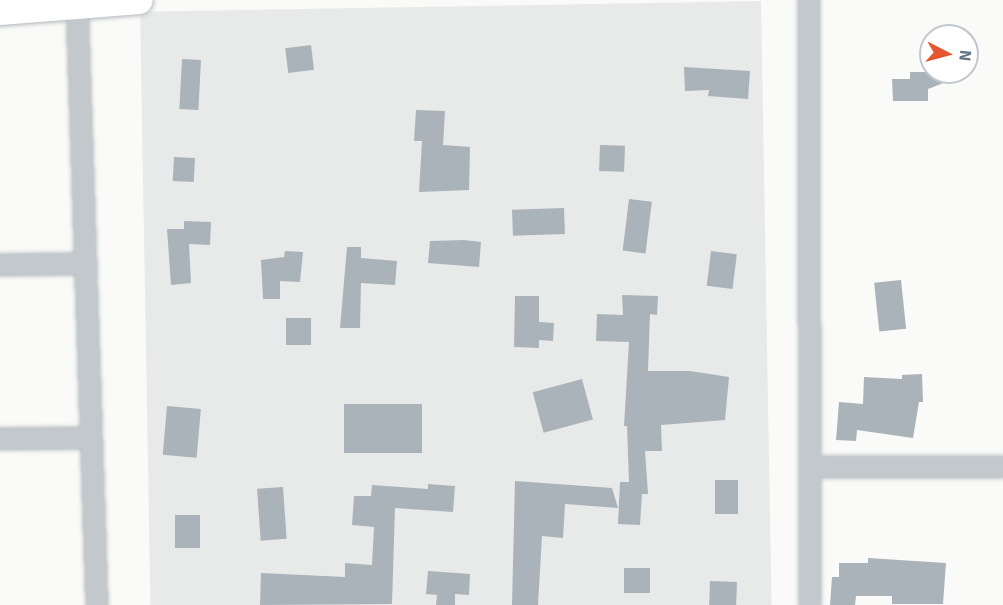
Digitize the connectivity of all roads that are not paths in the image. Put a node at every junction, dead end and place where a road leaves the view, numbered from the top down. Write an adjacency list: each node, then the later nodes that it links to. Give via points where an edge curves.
1 (139, 0): 3 (street)
2 (809, 0): 9 (street)
3 (77, 3): 4 (street); 5 (street)
4 (0, 11)
5 (85, 264): 6 (street); 7 (street)
6 (0, 266)
7 (91, 438): 8 (street); 11 (street)
8 (0, 439)
9 (810, 467): 10 (street); 12 (street)
10 (1003, 467)
11 (97, 605)
12 (810, 605)

